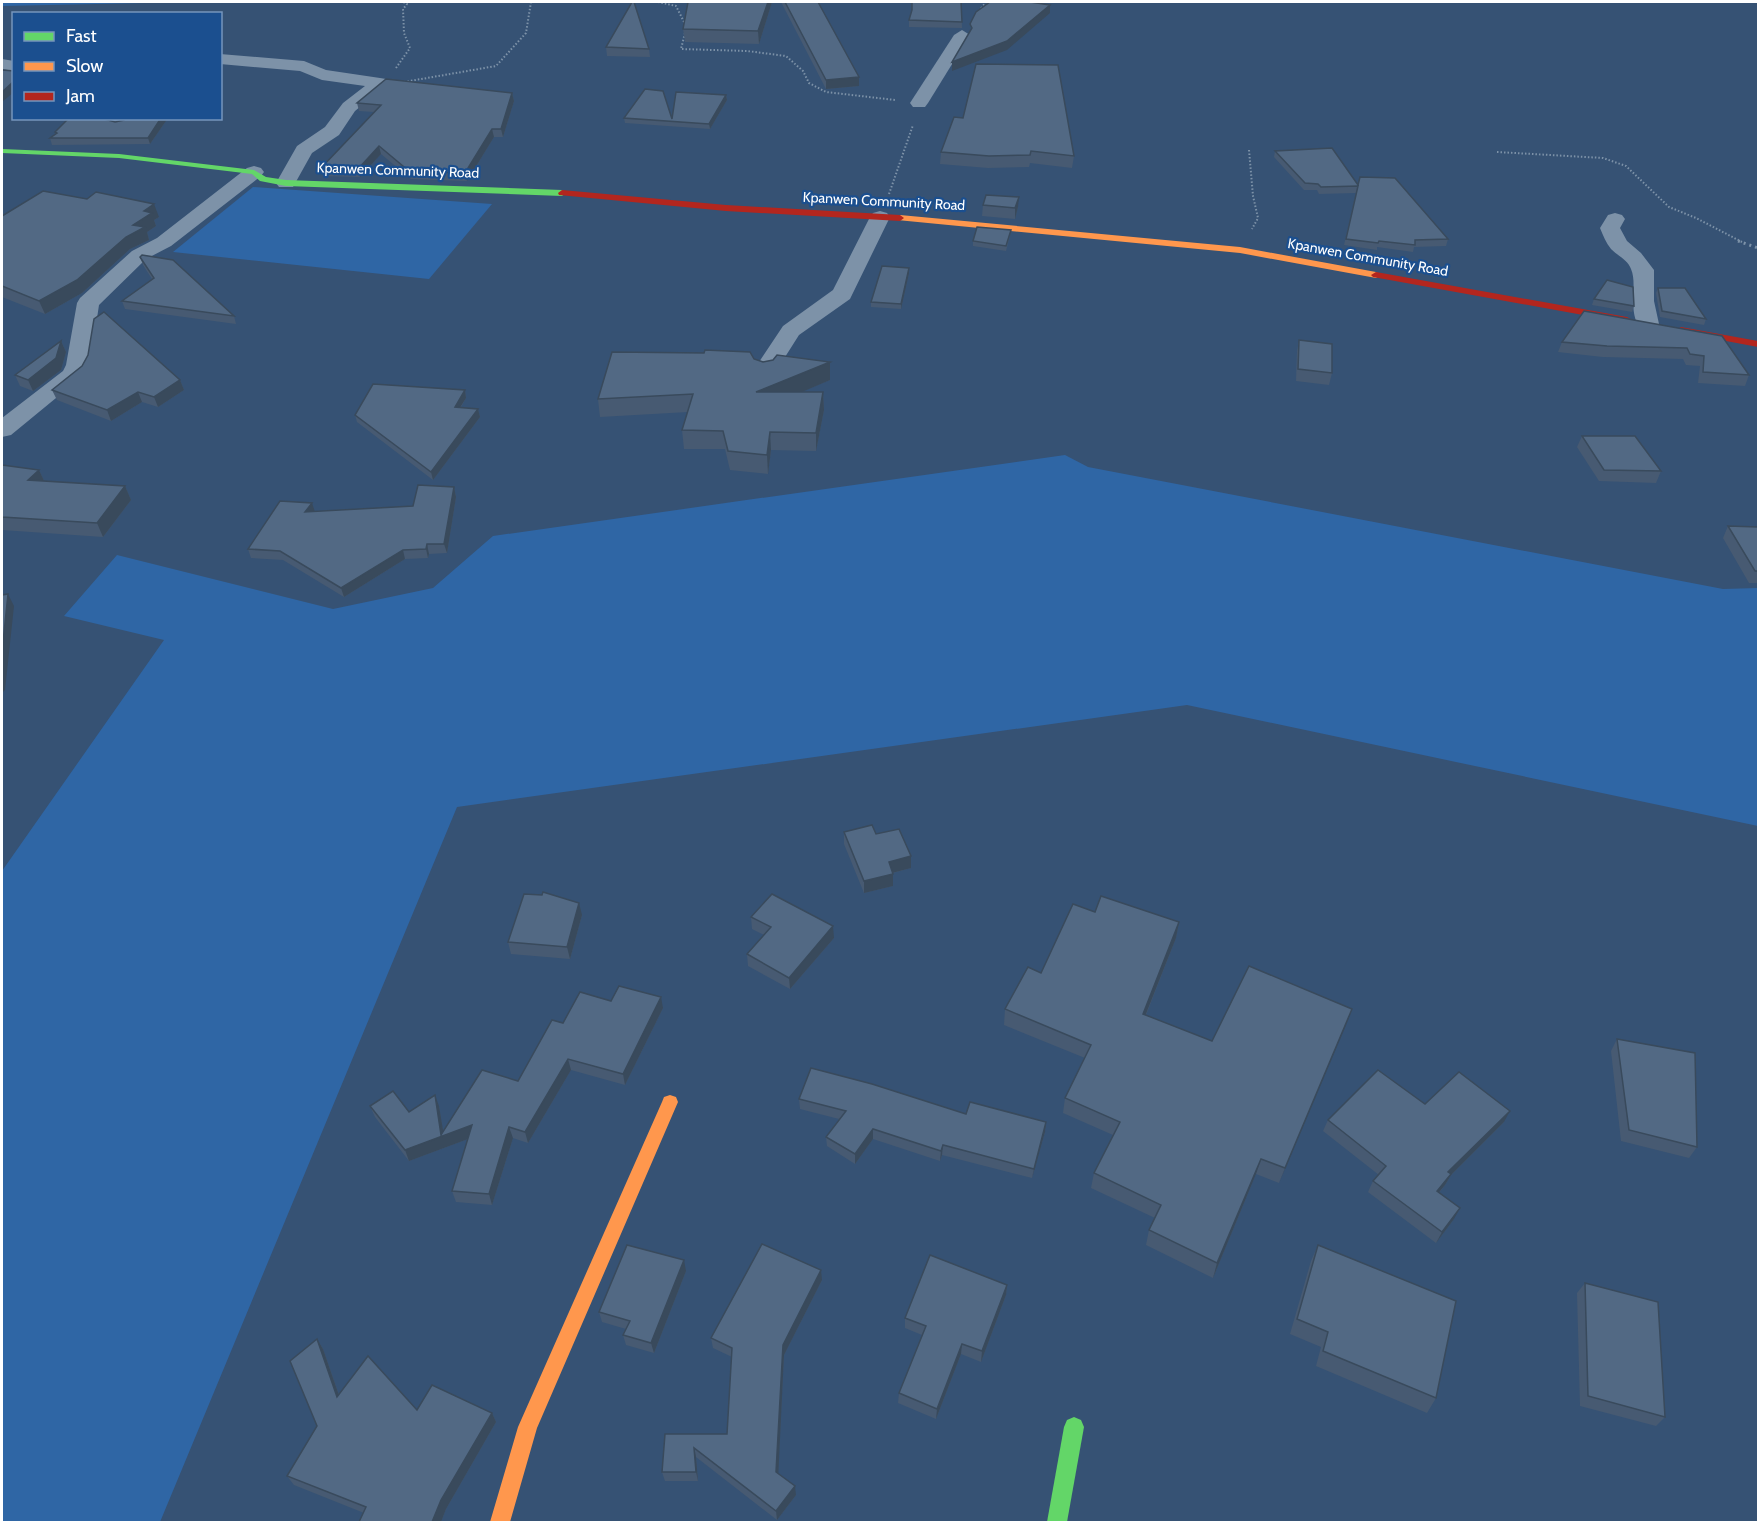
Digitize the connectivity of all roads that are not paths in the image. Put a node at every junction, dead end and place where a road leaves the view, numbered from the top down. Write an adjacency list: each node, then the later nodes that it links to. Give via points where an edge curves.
1 (962, 35): 3 (street)
2 (222, 59): 6 (street, via 304,66 322,75 380,83 349,107 332,130 304,150)
3 (919, 103)
4 (2, 151): 5 (street, Kpanwen Community Road, via 119,156)
5 (254, 172): 6 (street, Kpanwen Community Road, via 263,179); 12 (street, via 164,242 139,255 88,303 78,365 72,375)
6 (286, 183): 7 (street, Kpanwen Community Road, via 547,192)
7 (880, 218): 9 (street, Kpanwen Community Road, via 950,221 1240,250); 11 (street, via 842,294 790,331)
8 (1615, 219): 9 (street, via 1610,228 1618,244 1643,270 1642,301)
9 (1659, 326): 10 (street, Kpanwen Community Road)
10 (1758, 344)
11 (765, 371)
12 (2, 430)
13 (670, 1102): 15 (street, via 528,1427)
14 (1074, 1427): 16 (street)
15 (500, 1522)
16 (1057, 1522)

